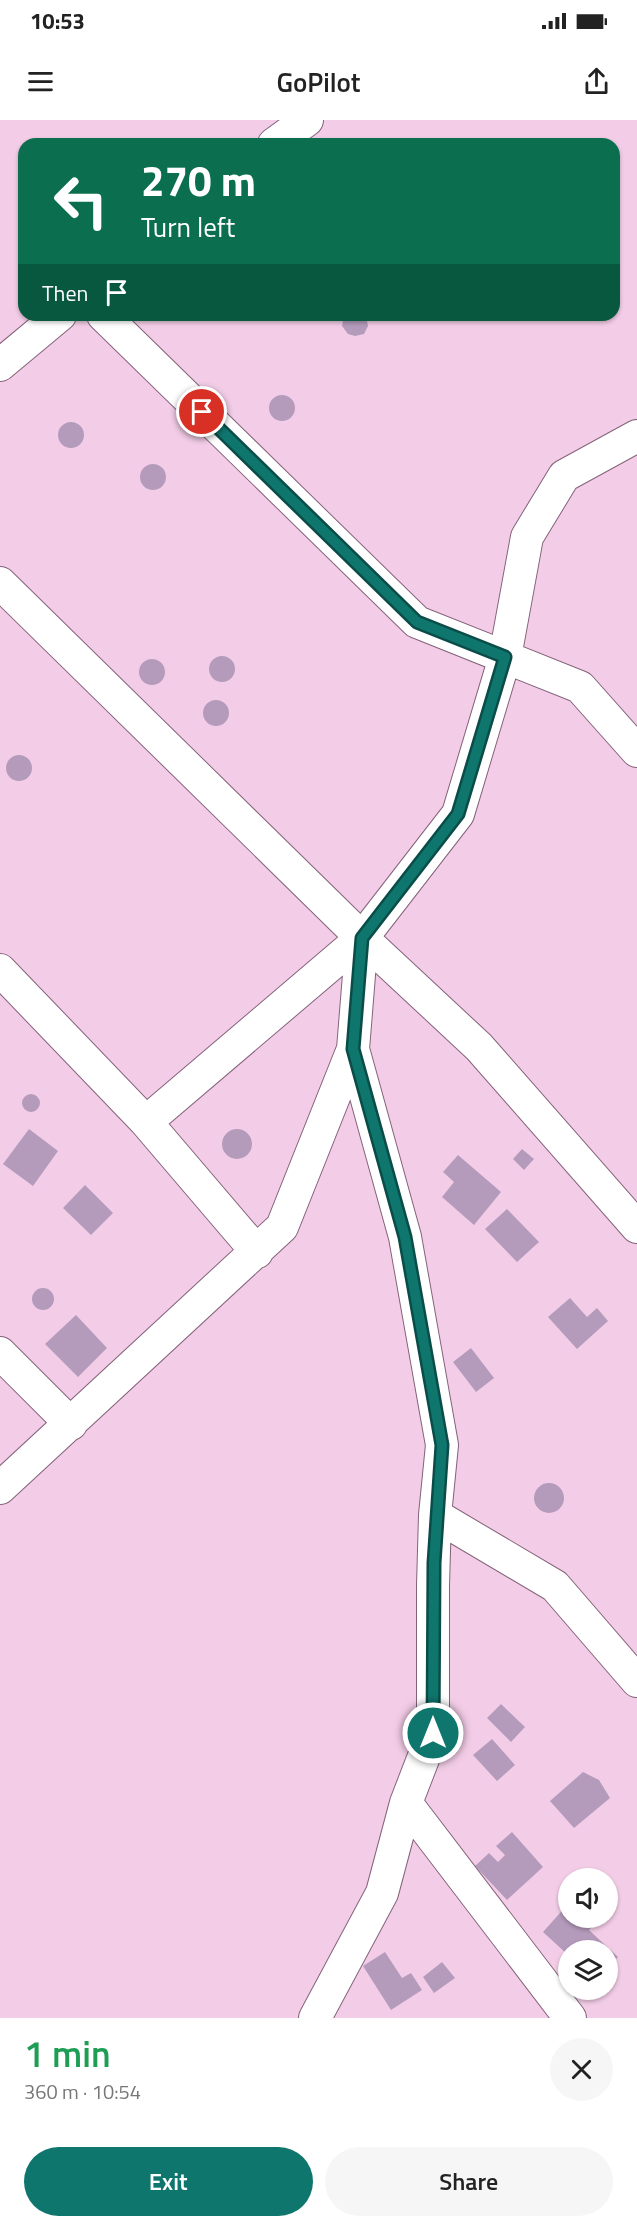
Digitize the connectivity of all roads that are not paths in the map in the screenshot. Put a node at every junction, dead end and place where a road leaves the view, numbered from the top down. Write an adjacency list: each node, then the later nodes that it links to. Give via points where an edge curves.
1 (307, 120): 2 (street)
2 (282, 138)
3 (53, 321): 5 (street)
4 (109, 321): 8 (street, via 417,622)
5 (0, 365)
6 (637, 436): 8 (street, via 564,476 527,537)
7 (0, 583): 10 (street)
8 (505, 657): 9 (street, via 580,687); 10 (street, via 458,814)
9 (637, 751)
10 (362, 938): 12 (street); 13 (street); 14 (street, via 479,1047)
11 (0, 970): 13 (street)
12 (353, 1049): 15 (street, via 282,1227); 19 (street, via 405,1237 442,1445)
13 (147, 1122): 15 (street)
14 (637, 1227)
15 (256, 1252): 17 (street)
16 (0, 1353): 17 (street)
17 (71, 1424): 18 (street)
18 (0, 1488)
19 (435, 1515): 20 (street, via 555,1586); 21 (street, via 433,1733)
20 (637, 1681)
21 (406, 1803): 22 (street, via 382,1893); 23 (street)
22 (315, 2018)
23 (570, 2018)

